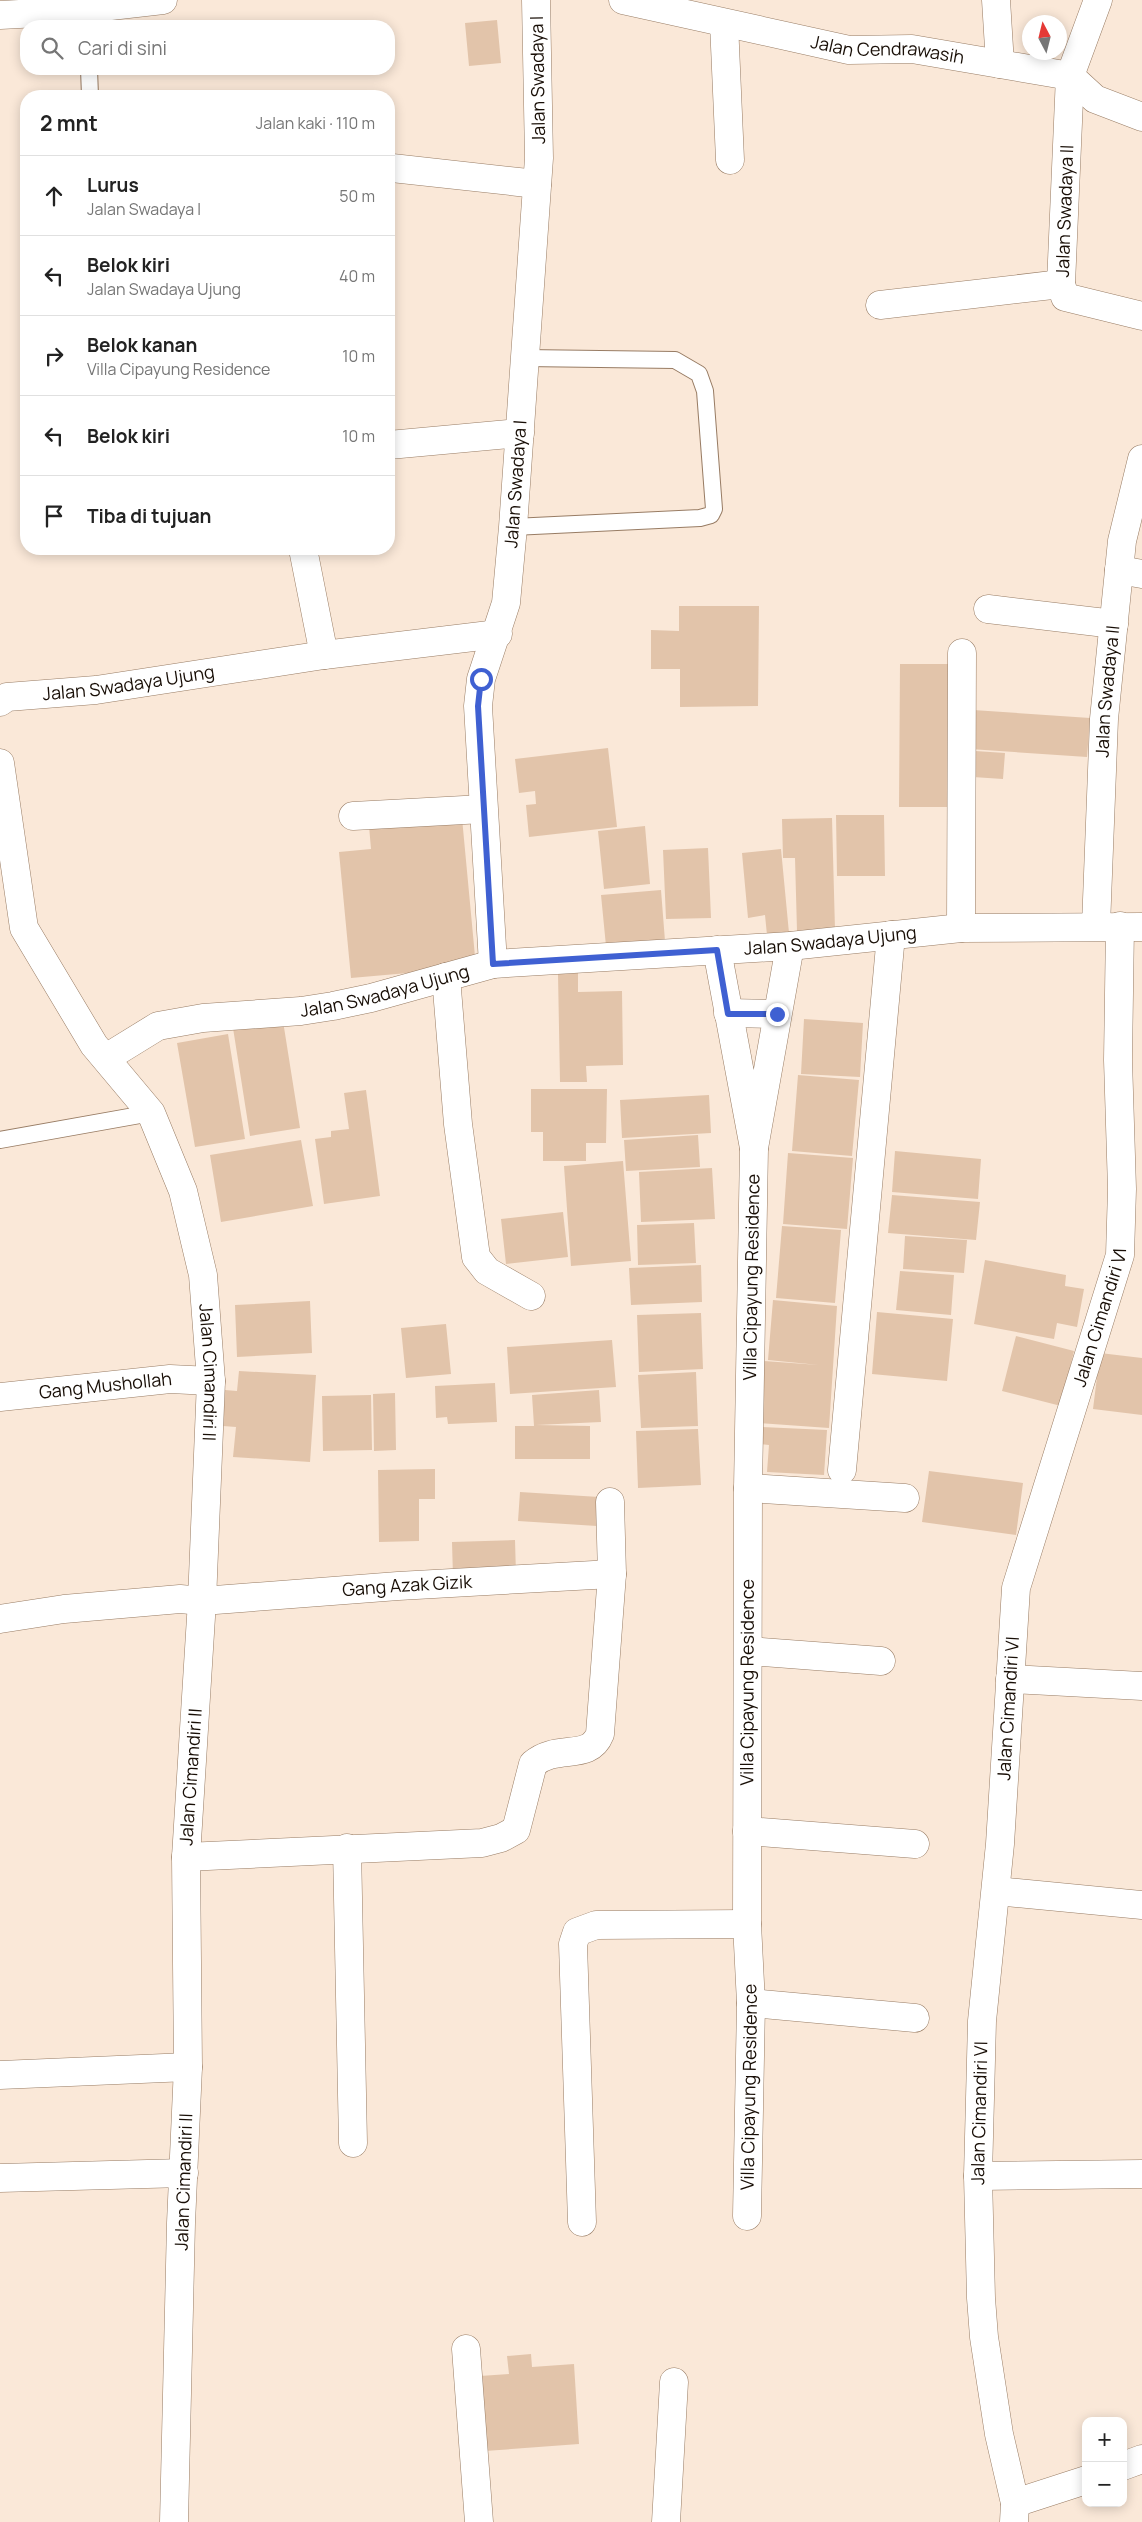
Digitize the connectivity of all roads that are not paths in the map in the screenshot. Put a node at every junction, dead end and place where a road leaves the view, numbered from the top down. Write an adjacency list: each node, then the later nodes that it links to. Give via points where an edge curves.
1 (162, 0): 8 (street)
2 (536, 0): 16 (street, Jalan Swadaya I)
3 (623, 0): 6 (street, Jalan Cendrawasih)
4 (996, 0): 9 (street)
5 (1098, 0): 11 (street, Jalan Swadaya II)
6 (715, 14): 9 (street, Jalan Cendrawasih, via 849,50 912,49); 14 (street)
7 (0, 15): 8 (street)
8 (88, 17)
9 (1000, 64): 11 (street, Jalan Cendrawasih)
10 (89, 75): 12 (lane)
11 (1070, 76): 13 (street, via 1095,99); 17 (street, Jalan Swadaya II)
12 (90, 90)
13 (1142, 117)
14 (730, 160)
15 (395, 168): 16 (street)
16 (537, 184): 20 (street, Jalan Swadaya I)
17 (1061, 284): 18 (street); 19 (street, Jalan Swadaya II, via 1066,297)
18 (880, 304)
19 (1142, 316)
20 (525, 358): 21 (street, Jalan Swadaya I); 24 (lane, via 675,360 700,374 705,391 714,509 711,515 700,518)
21 (520, 433): 22 (street); 24 (street, Jalan Swadaya I)
22 (395, 444)
23 (1142, 459): 26 (street, Jalan Swadaya II, via 1122,541)
24 (513, 527): 29 (street, Jalan Swadaya I, via 506,603)
25 (304, 555): 31 (street)
26 (1131, 572): 28 (street, Jalan Swadaya II)
27 (988, 609): 28 (street)
28 (1114, 624): 36 (street, Jalan Swadaya II, via 1104,719)
29 (498, 634): 31 (street, Jalan Swadaya Ujung); 34 (street, Jalan Swadaya I, via 481,679 478,706)
30 (962, 653): 37 (street)
31 (324, 655): 32 (street, Jalan Swadaya Ujung, via 96,690 8,697)
32 (0, 702)
33 (1, 779): 45 (street, via 24,928 94,1045)
34 (483, 809): 35 (street); 41 (street, Jalan Swadaya I)
35 (353, 816)
36 (1119, 926): 37 (street, Jalan Swadaya Ujung); 61 (street, Jalan Cimandiri VI, via 1120,1255 1016,1588)
37 (961, 928): 38 (street, Jalan Swadaya Ujung)
38 (891, 935): 39 (street, Jalan Swadaya Ujung); 52 (street)
39 (790, 946): 40 (street, Jalan Swadaya Ujung); 44 (street, Villa Cipayung Residence)
40 (717, 950): 41 (street, Jalan Swadaya Ujung); 43 (street, Villa Cipayung Residence)
41 (493, 964): 42 (street, Jalan Swadaya Ujung)
42 (446, 977): 45 (street, Jalan Swadaya Ujung, via 325,1007 203,1018 158,1026); 49 (street, via 458,1124 476,1257 487,1271)
43 (728, 1014): 44 (street); 48 (street, Villa Cipayung Residence)
44 (777, 1014): 48 (street, Villa Cipayung Residence)
45 (106, 1058): 46 (street, Jalan Cimandiri II)
46 (151, 1113): 47 (lane); 50 (street, Jalan Cimandiri II, via 183,1191 203,1275)
47 (0, 1140)
48 (754, 1148): 53 (street, Villa Cipayung Residence)
49 (531, 1296)
50 (210, 1381): 51 (street, Gang Mushollah, via 170,1379); 57 (street, Jalan Cimandiri II)
51 (0, 1397)
52 (842, 1470)
53 (748, 1488): 54 (street); 59 (street, Villa Cipayung Residence)
54 (905, 1498)
55 (610, 1502): 56 (street)
56 (612, 1574): 57 (street, Gang Azak Gizik); 65 (street, via 600,1734 596,1744 589,1749 551,1753 533,1764 516,1830 482,1843)
57 (202, 1601): 58 (street, Gang Azak Gizik, via 64,1609); 66 (street, Jalan Cimandiri II)
58 (0, 1619)
59 (749, 1651): 60 (street); 63 (street, Villa Cipayung Residence)
60 (881, 1661)
61 (1010, 1679): 62 (street); 67 (street, Jalan Cimandiri VI)
62 (1142, 1686)
63 (747, 1831): 64 (street); 69 (street, Villa Cipayung Residence)
64 (914, 1844)
65 (347, 1848): 66 (street); 74 (street)
66 (186, 1858): 72 (street, Jalan Cimandiri II)
67 (996, 1891): 68 (street); 77 (street, Jalan Cimandiri VI, via 982,2021)
68 (1142, 1905)
69 (748, 1924): 70 (street, Villa Cipayung Residence); 80 (street, via 596,1925 577,1932 573,1944)
70 (751, 2003): 71 (street); 79 (street, Villa Cipayung Residence)
71 (916, 2018)
72 (188, 2067): 73 (street); 75 (street, Jalan Cimandiri II)
73 (0, 2075)
74 (353, 2143)
75 (184, 2174): 78 (street); 87 (street, Jalan Cimandiri II)
76 (1142, 2174): 77 (street)
77 (978, 2176): 86 (street, Jalan Cimandiri VI, via 984,2337)
78 (0, 2178)
79 (747, 2216)
80 (582, 2222)
81 (466, 2350): 88 (street)
82 (674, 2382): 89 (street)
83 (1142, 2460): 84 (street)
84 (1127, 2465)
85 (1082, 2482): 86 (street)
86 (1015, 2512)
87 (174, 2522)
88 (479, 2522)
89 (666, 2522)

